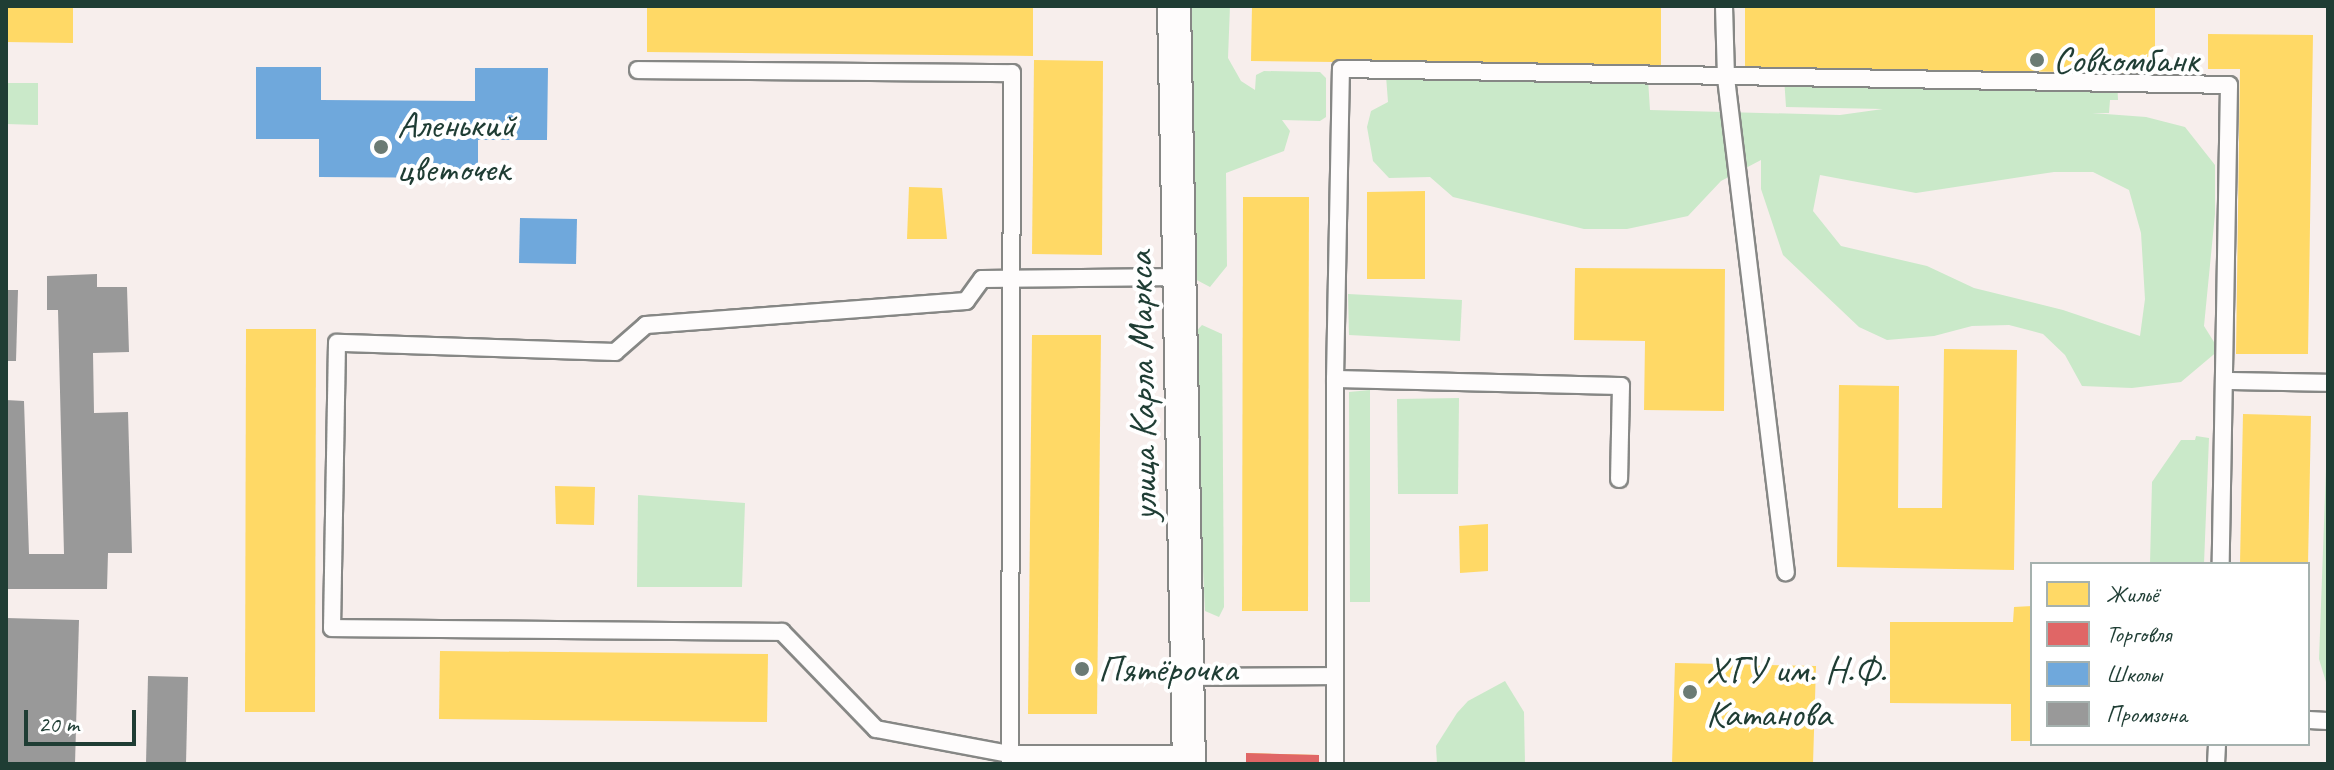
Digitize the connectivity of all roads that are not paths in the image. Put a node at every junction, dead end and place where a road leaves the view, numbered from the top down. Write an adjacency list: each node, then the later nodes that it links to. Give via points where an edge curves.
1 (1174, 6): 5 (street, улица Карла Маркса)
2 (1724, 6): 4 (lane)
3 (638, 70): 6 (lane, via 1012,73)
4 (1726, 78): 7 (lane, via 1341,69); 8 (lane, via 2229,85); 12 (lane)
5 (1180, 277): 6 (lane); 14 (street, улица Карла Маркса)
6 (1012, 278): 15 (lane); 15 (lane, via 982,279 966,301 646,325 615,352 337,343 332,628 782,632 876,729)
7 (1335, 379): 10 (lane, via 1621,386); 13 (lane)
8 (2226, 381): 9 (lane); 11 (lane)
9 (2328, 383)
10 (1619, 479)
11 (2221, 562)
12 (1786, 572)
13 (1335, 676): 14 (lane); 17 (lane)
14 (1188, 677): 16 (street, улица Карла Маркса)
15 (1010, 759): 16 (lane)
16 (1189, 759)
17 (1335, 764)

